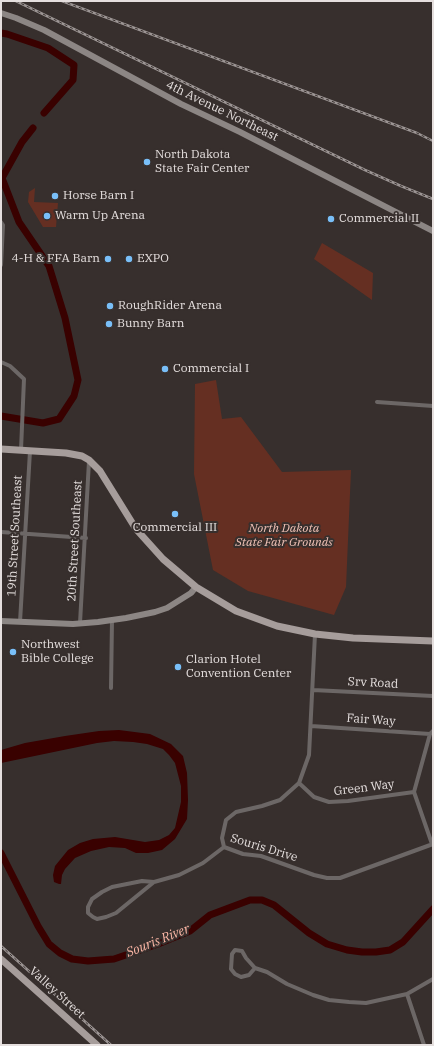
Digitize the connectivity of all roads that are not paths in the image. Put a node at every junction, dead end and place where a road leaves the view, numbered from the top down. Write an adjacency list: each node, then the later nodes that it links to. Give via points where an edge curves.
1 (1, 13): 3 (street, 4th Avenue Northeast, via 55,36 181,104)
2 (1, 222): 4 (street)
3 (433, 231)
4 (1, 265)
5 (1, 362): 9 (street, via 10,366 24,379)
6 (377, 402): 7 (street)
7 (433, 406)
8 (1, 449): 9 (main road)
9 (21, 450): 10 (main road)
10 (30, 450): 11 (main road, via 76,455); 13 (street, 19th Street Southeast)
11 (89, 460): 14 (street, 20th Street Southeast); 16 (main road, via 100,471 136,529)
12 (1, 532): 13 (street)
13 (25, 534): 14 (street); 20 (street, 19th Street Southeast)
14 (86, 538): 21 (street, 20th Street Southeast)
15 (168, 563): 16 (main road)
16 (176, 570): 17 (main road)
17 (196, 587): 18 (street, via 167,608); 22 (main road, via 236,611 277,626)
18 (112, 620): 21 (street); 24 (street)
19 (1, 621): 20 (street)
20 (20, 622): 21 (street)
21 (80, 623)
22 (315, 634): 23 (main road); 25 (street, Souris Drive)
23 (433, 641)
24 (111, 688)
25 (313, 690): 26 (street, Srv Road); 27 (street, Souris Drive)
26 (433, 696)
27 (311, 726): 28 (street, Fair Way); 29 (street, Souris Drive, via 309,755)
28 (431, 732): 30 (street)
29 (299, 783): 30 (street, Green Way, via 314,797 329,802 348,802); 32 (street, Souris Drive, via 280,800 236,812 226,820 222,838)
30 (414, 792): 31 (street)
31 (433, 844): 32 (street, Souris Drive, via 340,878 327,878 261,856 244,854)
32 (224, 847): 33 (street, via 203,863 179,875)
33 (154, 882): 33 (street, via 116,913 98,919 88,913 92,899 112,887 142,881)
34 (1, 959): 38 (main road, Valley Street)
35 (255, 968): 35 (street, via 242,951 235,950 232,954 230,969 235,974 241,977 249,975); 37 (street, via 329,1000 366,1003)
36 (433, 979): 37 (street)
37 (407, 994): 39 (street)
38 (97, 1045)
39 (424, 1045)

